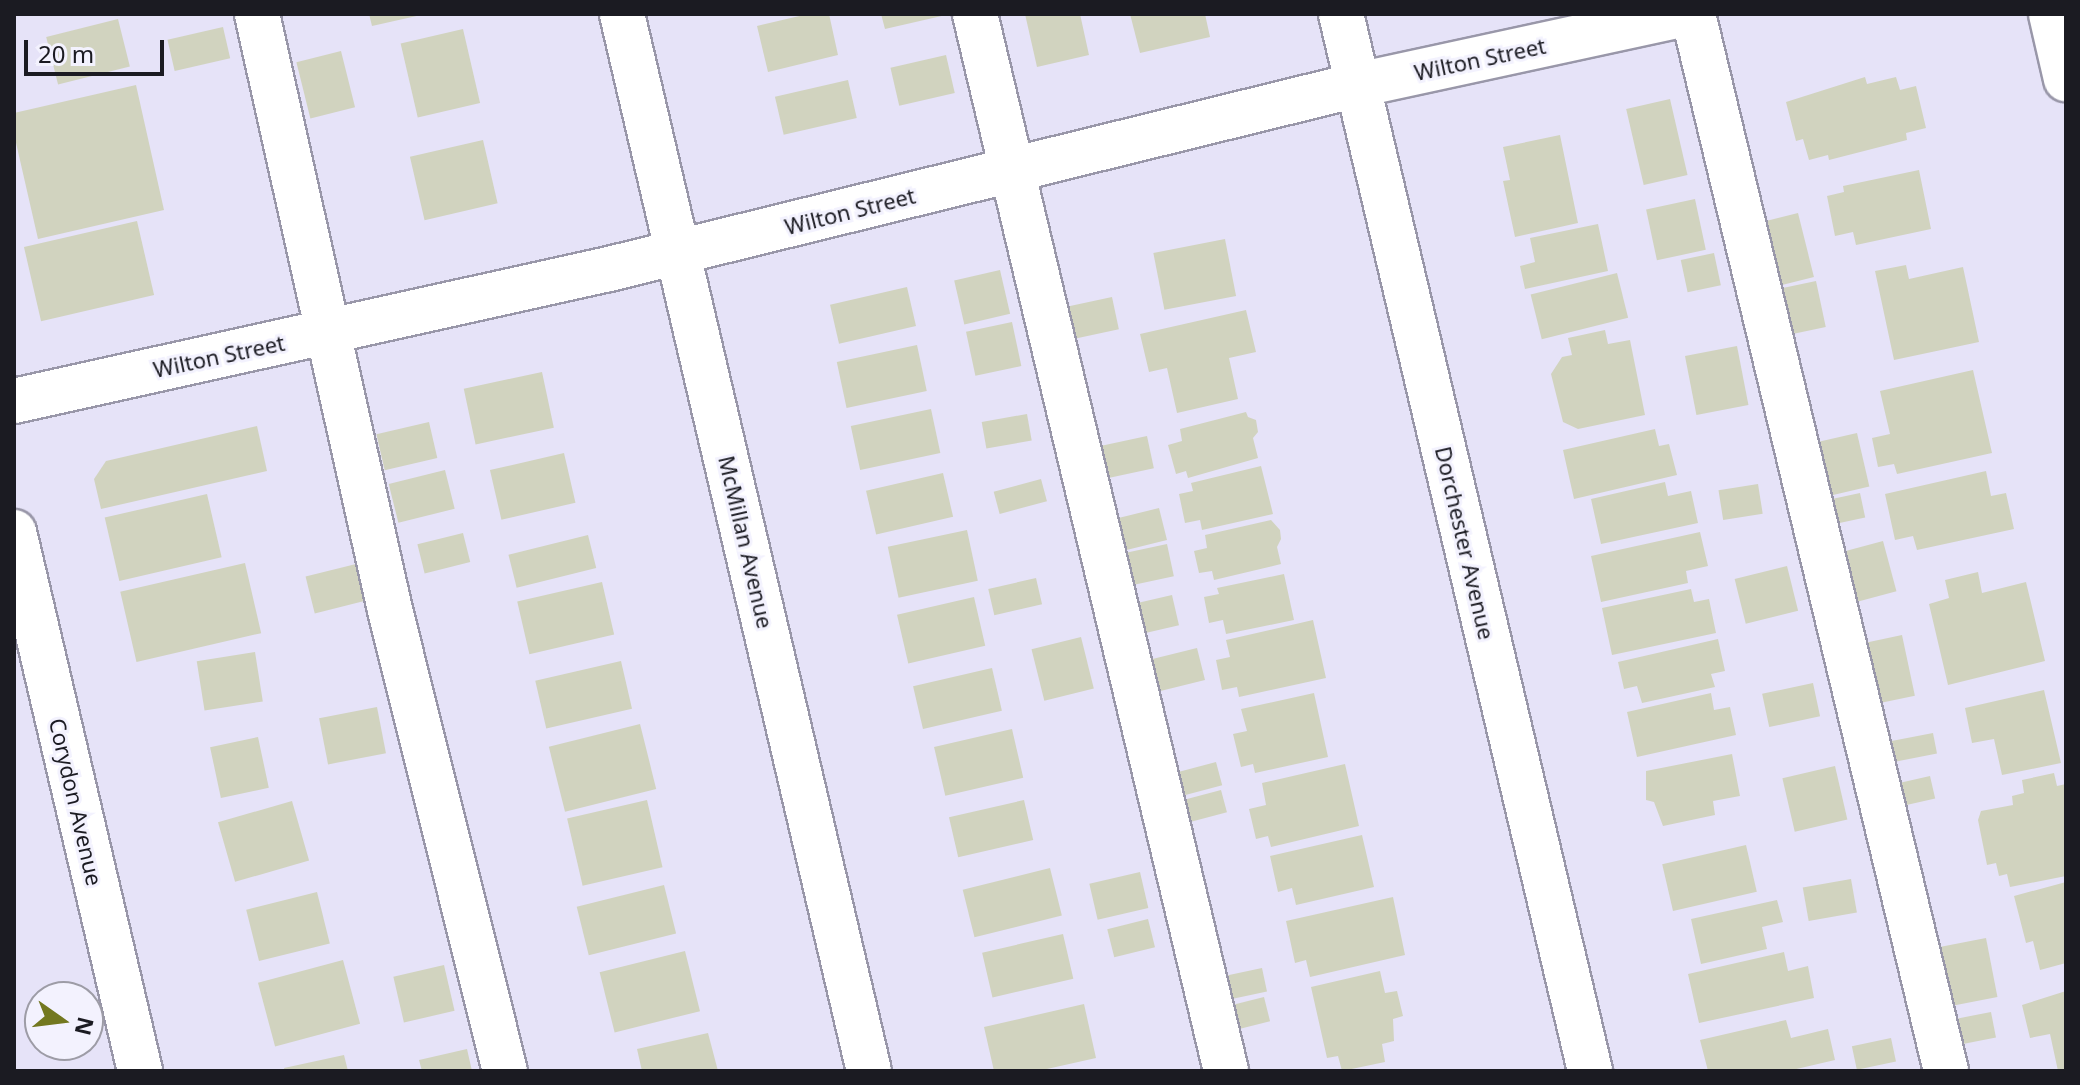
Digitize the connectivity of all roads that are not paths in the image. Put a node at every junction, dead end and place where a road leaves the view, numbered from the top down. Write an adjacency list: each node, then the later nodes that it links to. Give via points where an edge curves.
1 (257, 14): 12 (street)
2 (622, 14): 11 (street, McMillan Avenue)
3 (975, 14): 10 (street)
4 (1341, 14): 9 (street, Dorchester Avenue)
5 (1686, 14): 9 (street, Wilton Street)
6 (1693, 14): 20 (street)
7 (2051, 14): 8 (street)
8 (2066, 79)
9 (1357, 85): 10 (street, Wilton Street); 19 (street, Dorchester Avenue)
10 (1013, 170): 11 (street, Wilton Street); 18 (street)
11 (677, 251): 12 (street, Wilton Street); 17 (street, McMillan Avenue)
12 (328, 333): 13 (street, Wilton Street); 16 (street, via 390,610)
13 (14, 401)
14 (14, 532): 15 (street, Corydon Avenue)
15 (140, 1071)
16 (505, 1071)
17 (869, 1071)
18 (1226, 1071)
19 (1590, 1071)
20 (1946, 1071)

